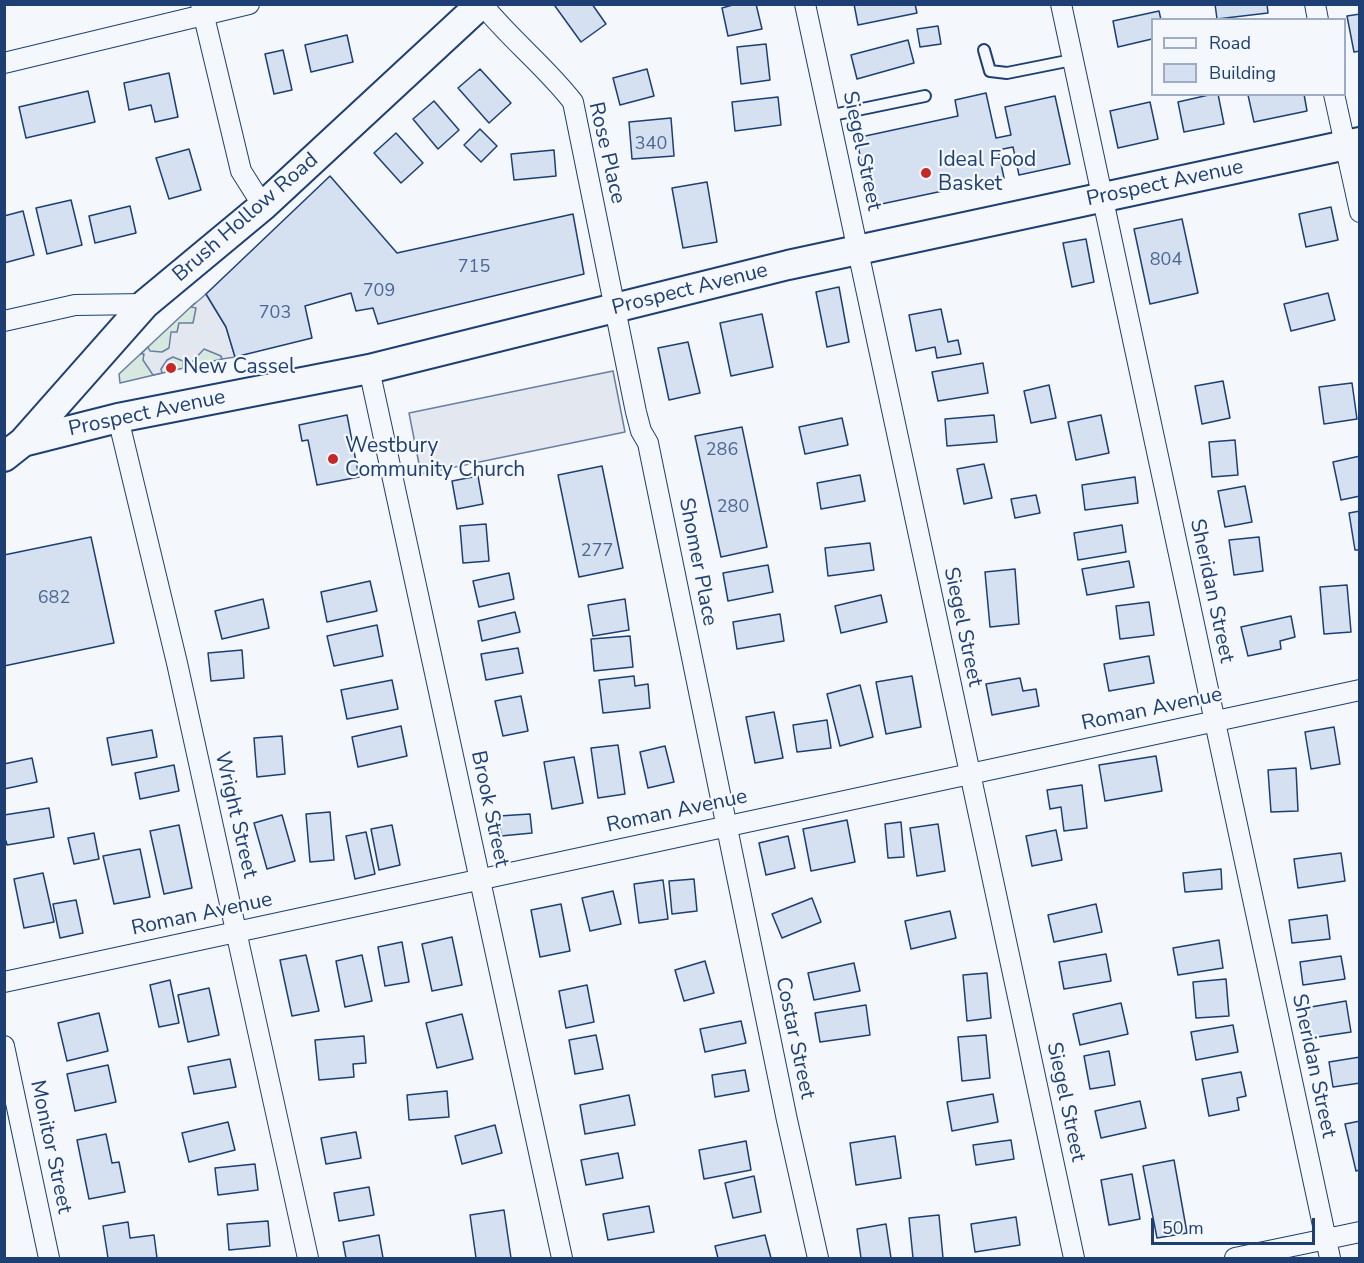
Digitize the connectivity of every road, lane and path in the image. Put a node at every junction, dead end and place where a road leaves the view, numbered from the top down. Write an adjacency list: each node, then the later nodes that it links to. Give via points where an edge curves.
1 (249, 4): 5 (street)
2 (481, 4): 14 (main road, Brush Hollow Road); 18 (street, Rose Place, via 573,102)
3 (805, 4): 11 (street, Siegel Street)
4 (1061, 4): 7 (street, Sheridan Street)
5 (202, 10): 8 (street); 14 (street, via 241,171)
6 (984, 50): 7 (lane, via 990,71 1007,73)
7 (1072, 60): 13 (street, Sheridan Street)
8 (4, 63)
9 (925, 96): 11 (lane)
10 (1335, 96): 12 (street)
11 (828, 116): 16 (street, Siegel Street)
12 (1352, 144): 13 (main road, Prospect Avenue); 15 (street)
13 (1101, 197): 16 (main road, Prospect Avenue); 24 (street, Sheridan Street)
14 (263, 206): 17 (main road, Brush Hollow Road)
15 (1359, 212)
16 (857, 249): 18 (main road, Prospect Avenue); 25 (street, Siegel Street)
17 (146, 304): 19 (street, via 75,305); 22 (main road, Brush Hollow Road)
18 (615, 309): 20 (main road, Prospect Avenue); 26 (street, Shomer Place, via 636,412 648,443)
19 (4, 321)
20 (369, 369): 21 (main road, Prospect Avenue); 27 (street, Brook Street)
21 (118, 418): 22 (main road, Prospect Avenue); 28 (street, Wright Street)
22 (14, 450)
23 (1359, 690): 24 (street, Roman Avenue)
24 (1215, 721): 25 (street, Roman Avenue); 32 (street, Sheridan Street)
25 (969, 775): 26 (street, Roman Avenue); 37 (street, Siegel Street)
26 (726, 826): 27 (street, Roman Avenue); 36 (street, Costar Street)
27 (480, 879): 28 (street, Roman Avenue); 35 (street, Brook Street)
28 (236, 932): 29 (street, Roman Avenue); 34 (street, Wright Street)
29 (4, 982)
30 (4, 1046): 33 (street, Monitor Street)
31 (1359, 1232): 32 (street)
32 (1326, 1239): 38 (street); 39 (street, Sheridan Street)
33 (50, 1258)
34 (308, 1258)
35 (562, 1258)
36 (818, 1258)
37 (1074, 1258)
38 (1235, 1258)
39 (1330, 1258)

